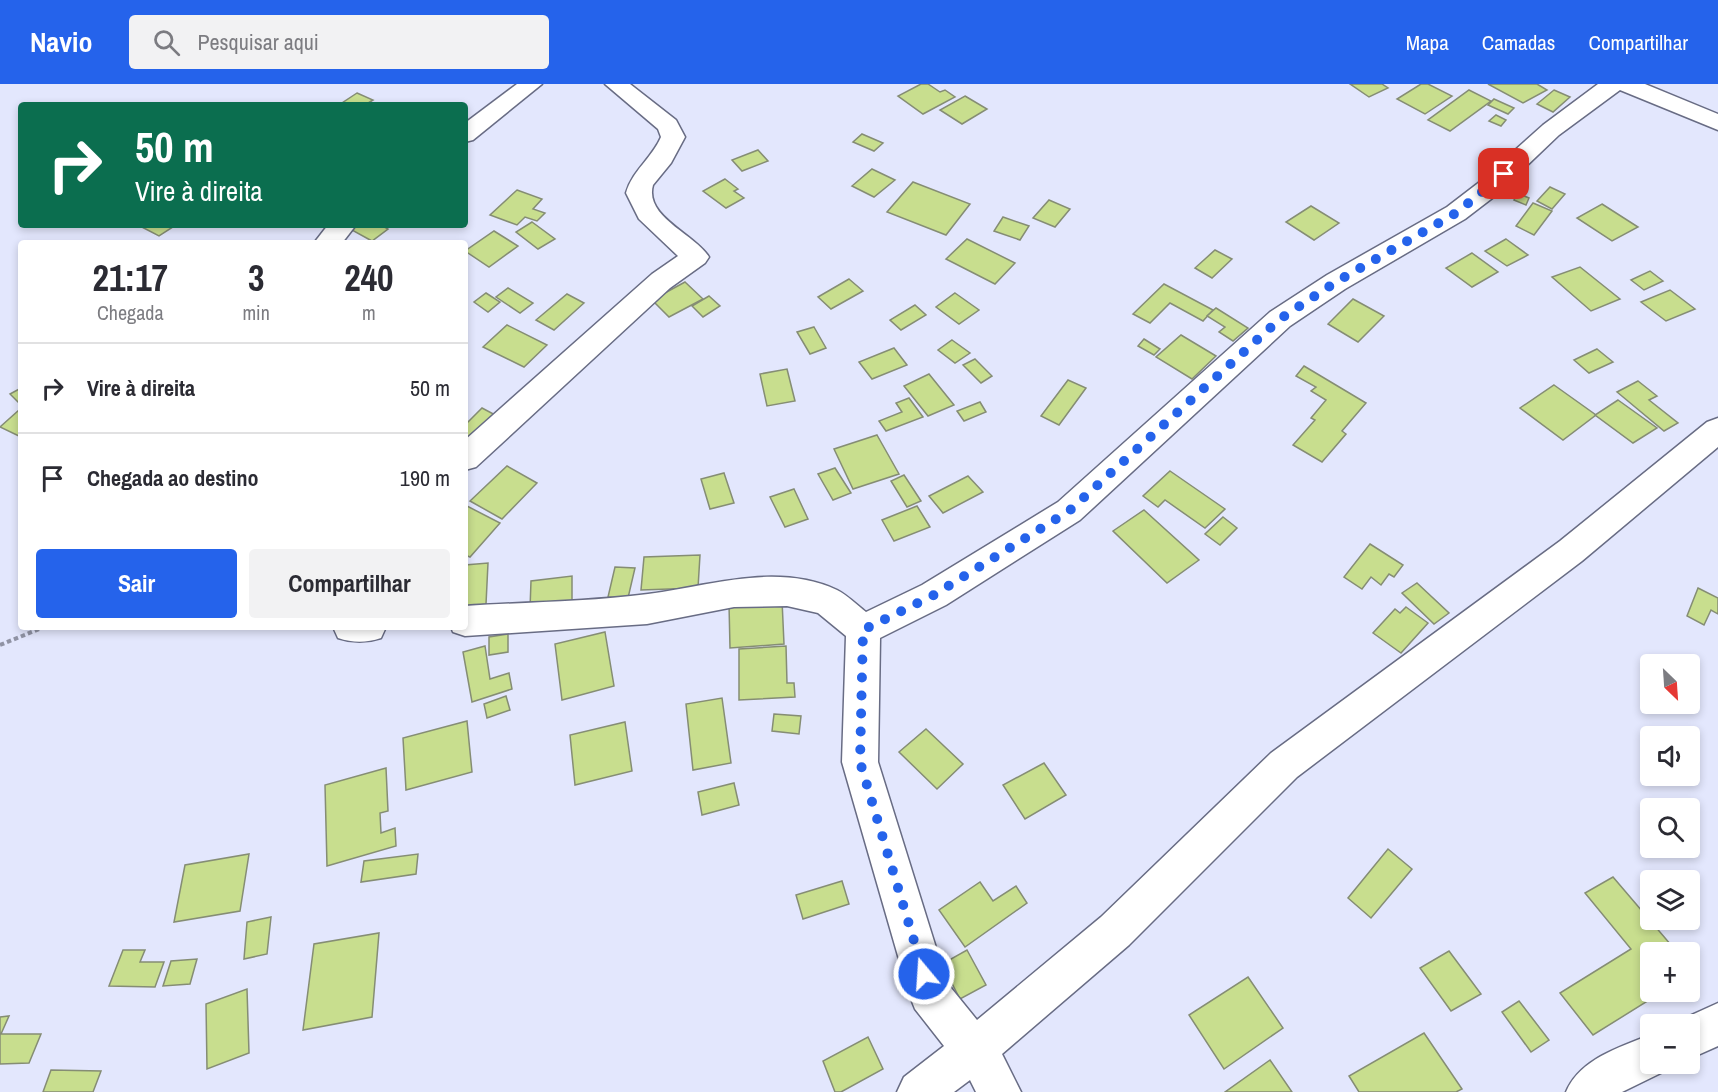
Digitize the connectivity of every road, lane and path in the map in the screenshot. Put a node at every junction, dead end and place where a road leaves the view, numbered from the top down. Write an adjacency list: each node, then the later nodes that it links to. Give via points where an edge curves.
1 (531, 84): 8 (street)
2 (616, 84): 12 (street, via 668,125 673,137 666,155 640,184 637,194 642,208 696,257 662,281)
3 (1613, 84): 15 (street, via 1551,130 1456,213 1280,319 1069,511 934,595)
4 (1625, 84): 6 (street)
5 (1677, 84): 6 (street)
6 (1681, 107): 7 (street)
7 (1718, 123)
8 (468, 133)
9 (340, 228): 10 (street)
10 (330, 240)
11 (1718, 430): 19 (street, via 1571,551 1284,765 1115,931)
12 (468, 455)
13 (468, 621): 15 (street, via 647,609 734,593 787,592 827,601)
14 (37, 630): 16 (path)
15 (863, 630): 19 (street, via 860,762 930,994)
16 (0, 645)
17 (1718, 1023): 18 (street)
18 (1700, 1032)
19 (976, 1048): 21 (street); 22 (street)
20 (1640, 1061): 23 (street, via 1600,1080)
21 (919, 1092)
22 (999, 1092)
23 (1588, 1092)

